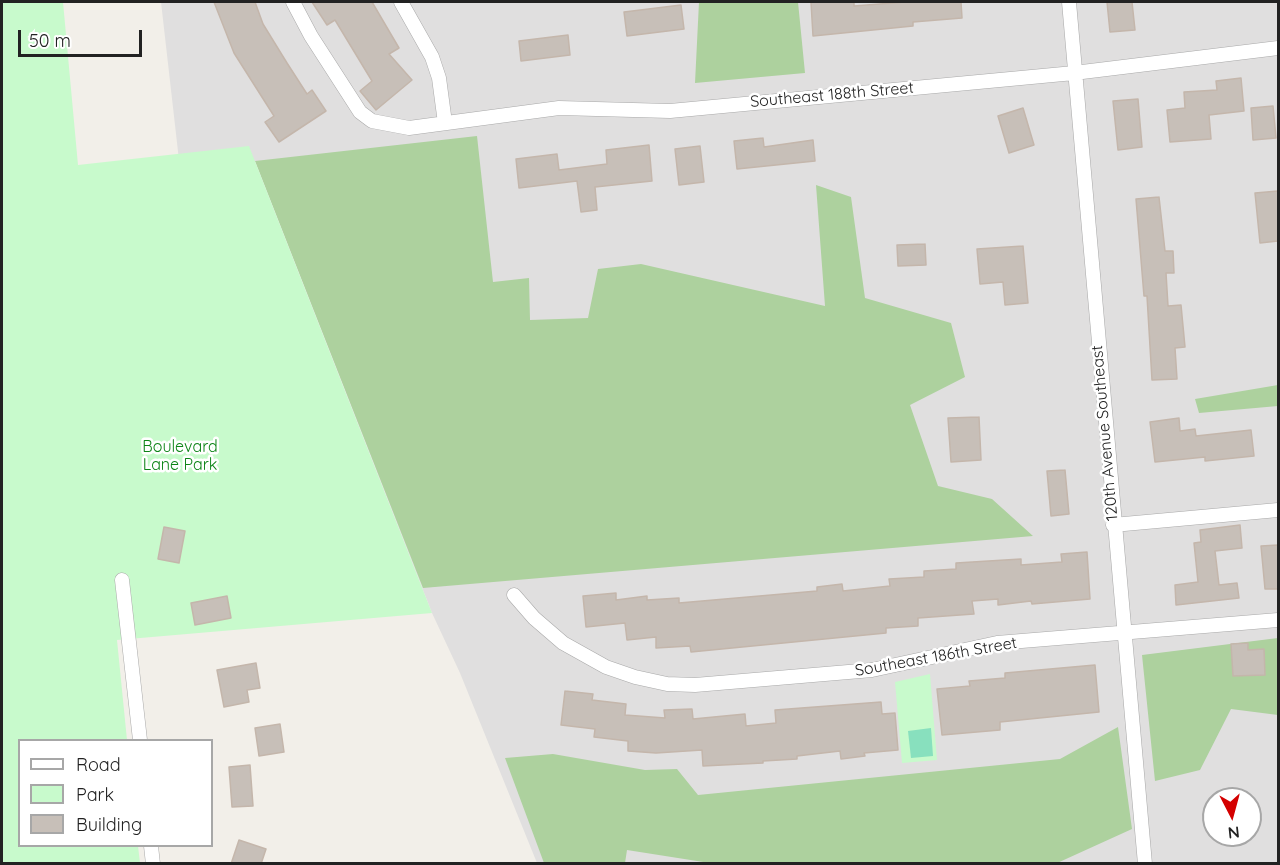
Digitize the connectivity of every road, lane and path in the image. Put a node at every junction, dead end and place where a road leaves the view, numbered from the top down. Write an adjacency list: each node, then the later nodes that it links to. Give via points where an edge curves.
1 (293, 2): 6 (street, Southeast 188th Street, via 360,112 372,121 409,128)
2 (401, 2): 6 (street, via 432,57)
3 (1069, 2): 5 (street, 120th Avenue Southeast)
4 (1278, 48): 5 (street, Southeast 188th Street)
5 (1074, 73): 6 (street, Southeast 188th Street, via 670,111 559,108); 8 (street, 120th Avenue Southeast)
6 (445, 123)
7 (1278, 510): 8 (street)
8 (1113, 525): 12 (street, 120th Avenue Southeast)
9 (122, 580): 13 (street)
10 (514, 595): 12 (street, Southeast 186th Street, via 563,643 606,667 667,684 872,670 998,643)
11 (1278, 620): 12 (street, Southeast 186th Street)
12 (1124, 634): 16 (street, 120th Avenue Southeast)
13 (140, 739)
14 (151, 847): 15 (street)
15 (153, 864)
16 (1145, 864)

